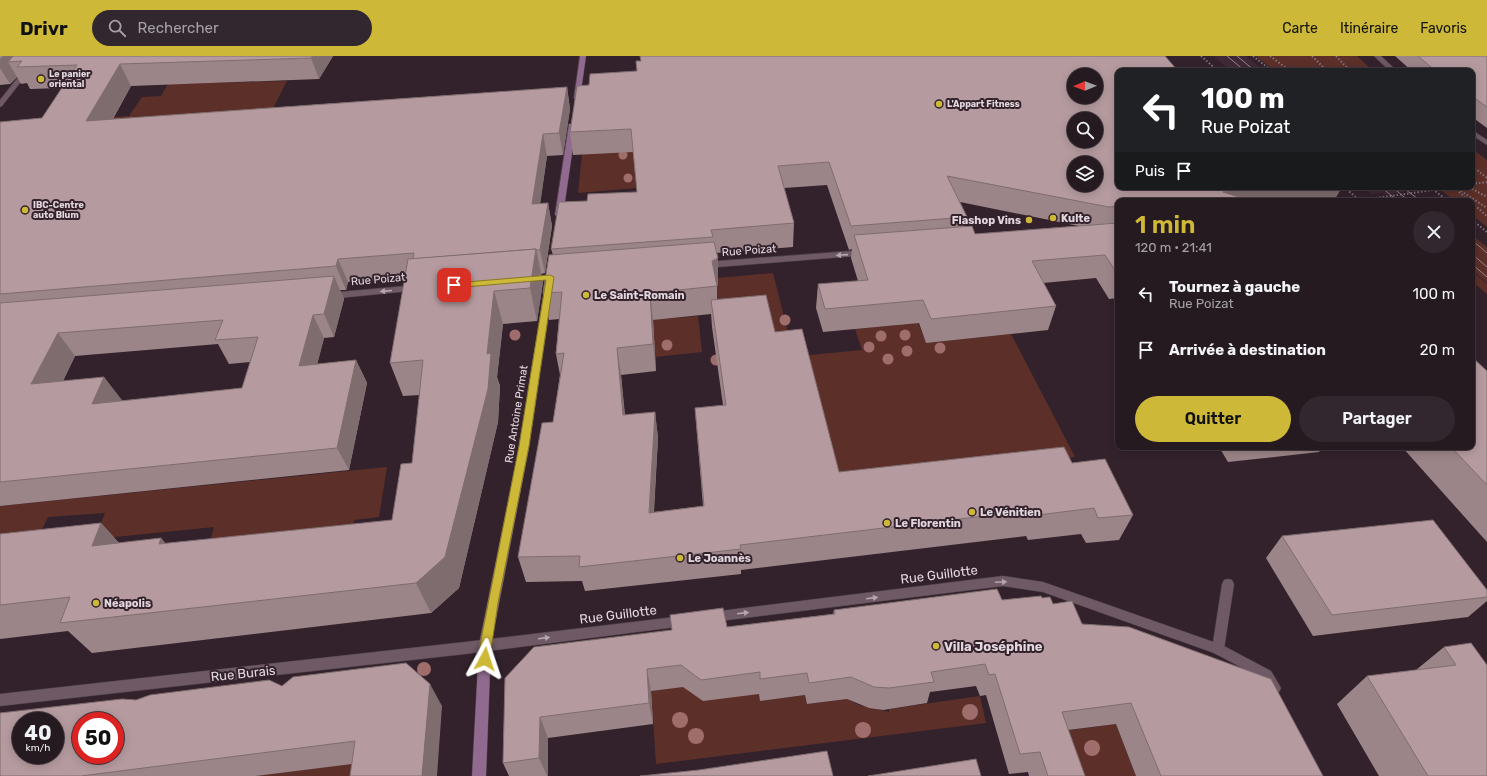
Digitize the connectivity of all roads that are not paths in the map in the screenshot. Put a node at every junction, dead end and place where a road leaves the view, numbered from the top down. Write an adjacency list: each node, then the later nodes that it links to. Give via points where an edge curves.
1 (38, 56): 5 (street)
2 (583, 56): 8 (main road)
3 (1377, 56): 4 (street)
4 (1391, 68)
5 (0, 105)
6 (1475, 134): 7 (street)
7 (1487, 143)
8 (558, 222)
9 (873, 252): 10 (street, Rue Poizat, one-way to 10)
10 (700, 266)
11 (549, 283): 15 (main road, Rue Antoine Primat, via 524,446)
12 (423, 288): 13 (street, Rue Poizat, one-way to 13)
13 (323, 296)
14 (1228, 584): 16 (street)
15 (485, 645): 16 (street, Rue Guillotte, one-way to 16, via 1004,581 1043,587); 17 (street, Rue Burais); 19 (main road, Rue Antoine Primat)
16 (1218, 649): 18 (street, Rue Guillotte, via 1267,675)
17 (0, 700)
18 (1282, 702)
19 (479, 776)

